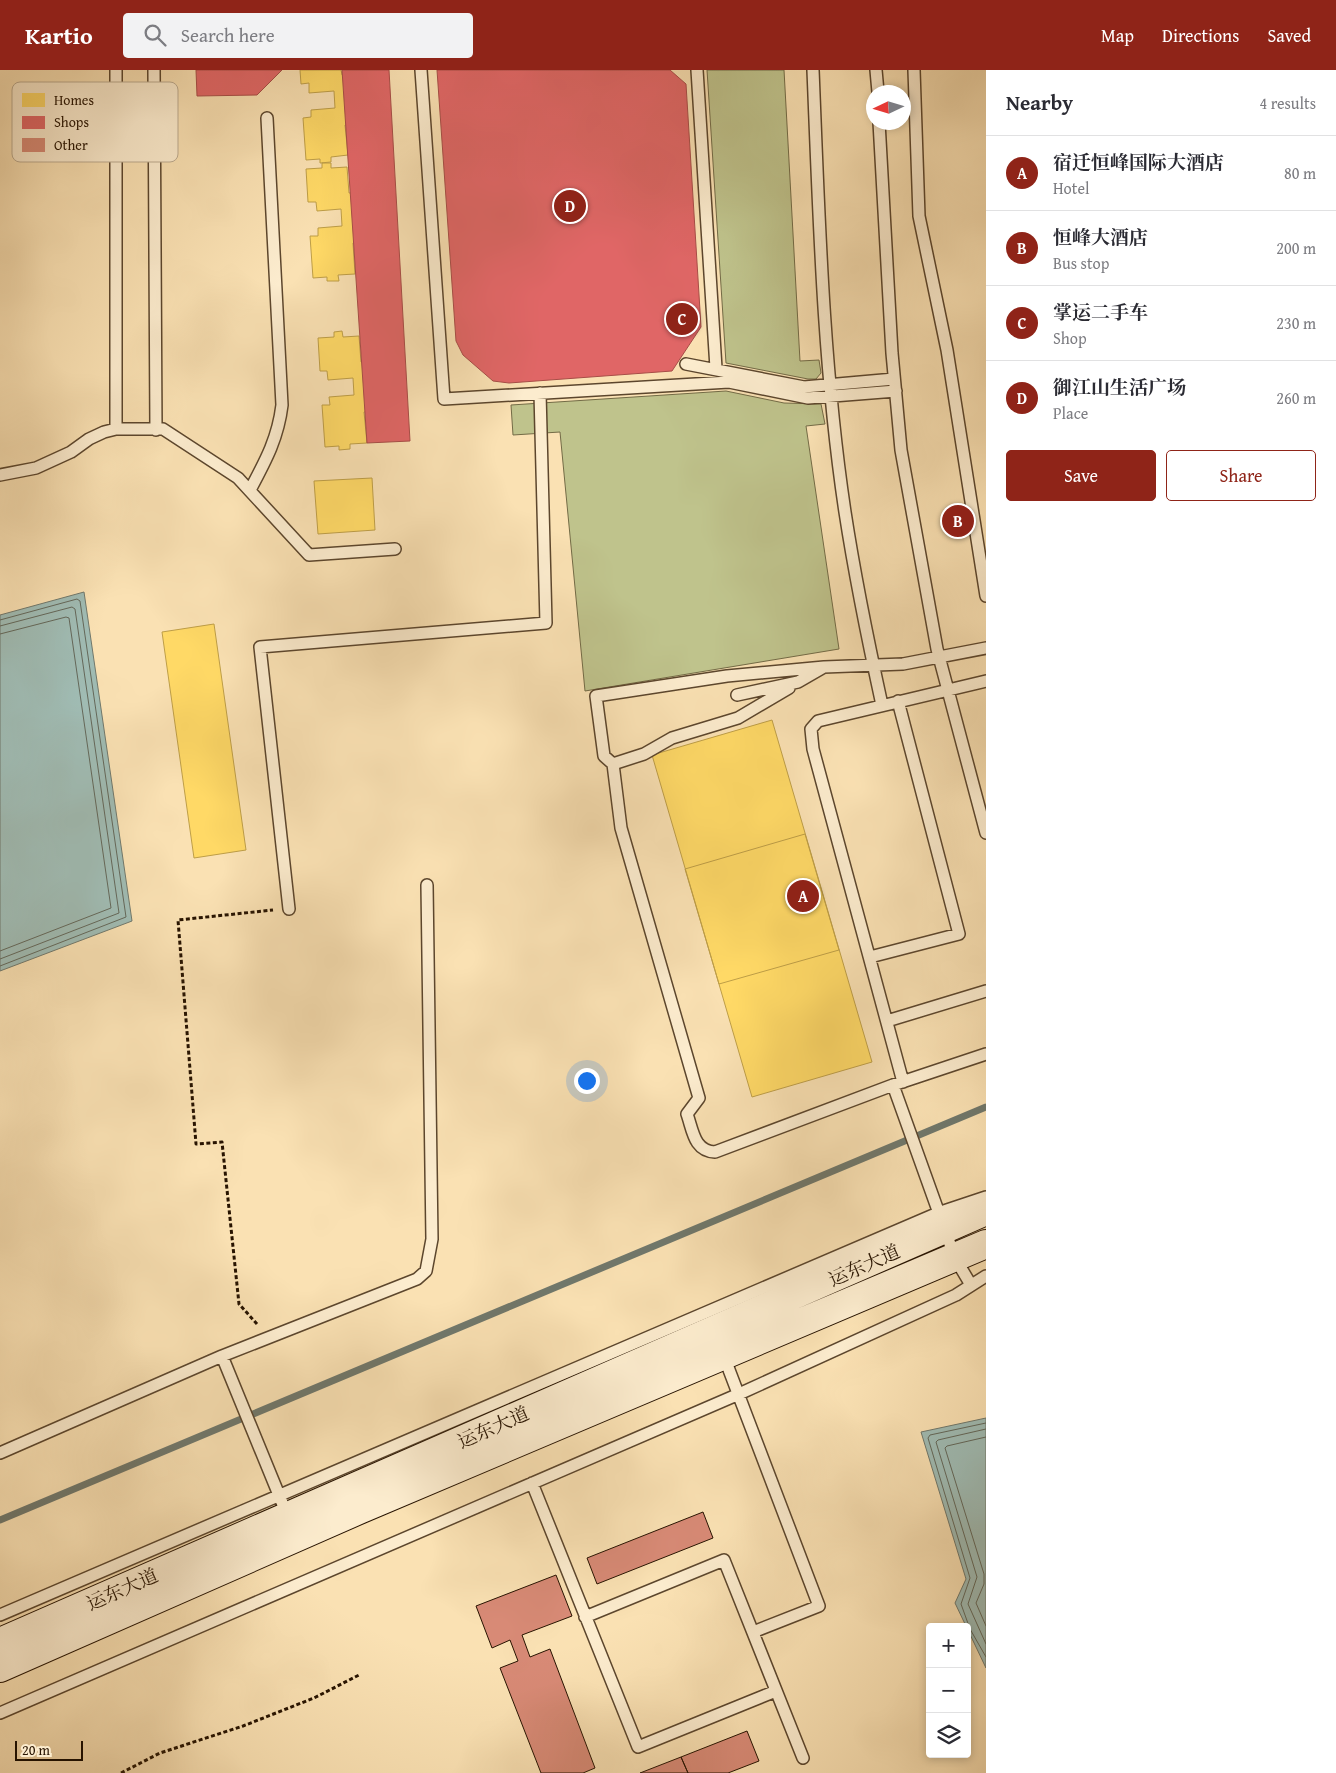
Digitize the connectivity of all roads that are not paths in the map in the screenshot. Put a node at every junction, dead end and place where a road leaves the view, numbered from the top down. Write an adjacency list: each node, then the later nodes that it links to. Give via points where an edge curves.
1 (421, 70): 16 (lane, via 444,399)
2 (697, 70): 12 (lane)
3 (813, 70): 14 (lane, via 822,280)
4 (876, 70): 6 (lane)
5 (914, 70): 22 (lane, via 919,216 947,350)
6 (877, 85)
7 (267, 118): 20 (lane, via 282,404 279,429)
8 (879, 130): 13 (lane)
9 (116, 162): 17 (lane)
10 (155, 162): 18 (lane)
11 (686, 364): 12 (lane)
12 (716, 368): 14 (lane)
13 (894, 378): 14 (lane); 15 (lane)
14 (832, 391): 15 (lane); 16 (lane, via 795,396 728,382); 25 (lane, via 845,511)
15 (896, 391): 24 (lane, via 903,459)
16 (540, 393): 36 (lane, via 546,624 260,647)
17 (116, 429): 18 (lane); 19 (lane, via 90,438 71,452 36,468)
18 (156, 430): 20 (lane, via 162,429 177,437 238,478)
19 (0, 475)
20 (250, 490): 21 (lane, via 309,555)
21 (395, 549)
22 (986, 596)
23 (986, 648): 24 (lane)
24 (940, 659): 25 (lane); 29 (lane)
25 (873, 664): 26 (lane); 32 (lane)
26 (824, 667): 28 (lane); 33 (lane, via 727,676 596,696 604,756)
27 (986, 681): 29 (lane)
28 (798, 682): 30 (lane); 33 (lane, via 738,718 672,738 644,754)
29 (948, 689): 31 (lane); 34 (lane)
30 (737, 695)
31 (898, 701): 32 (lane); 37 (lane, via 959,934)
32 (882, 705): 37 (lane, via 818,721 811,729 810,738)
33 (613, 764): 41 (lane, via 621,828 699,1098 687,1114 697,1144 705,1151 715,1152)
34 (986, 833)
35 (427, 885): 50 (lane, via 432,1239 426,1270 417,1280)
36 (289, 909)
37 (870, 957): 39 (lane)
38 (986, 991): 39 (lane)
39 (888, 1021): 41 (lane)
40 (986, 1054): 41 (lane)
41 (898, 1083): 44 (lane, via 902,1112)
42 (986, 1197): 44 (lane)
43 (986, 1212): 44 (main road, 运东大道)
44 (942, 1221): 46 (lane); 49 (main road, 运东大道); 55 (lane)
45 (986, 1244): 46 (main road, 运东大道)
46 (955, 1258): 48 (lane); 51 (main road, 运东大道)
47 (986, 1276): 48 (lane)
48 (971, 1286): 52 (lane)
49 (714, 1331): 51 (lane); 55 (main road, 运东大道)
50 (222, 1356): 53 (lane); 55 (lane)
51 (724, 1357): 52 (lane); 60 (main road, 运东大道, via 359,1510)
52 (739, 1394): 54 (lane); 58 (lane, via 819,1606)
53 (0, 1453)
54 (532, 1483): 57 (lane); 62 (lane)
55 (284, 1506): 56 (lane); 59 (main road, 运东大道)
56 (0, 1615)
57 (585, 1617): 58 (lane, via 724,1560); 61 (lane, via 638,1746)
58 (753, 1632): 61 (lane)
59 (0, 1642)
60 (0, 1668)
61 (776, 1691): 63 (lane)
62 (0, 1713)
63 (803, 1758)

